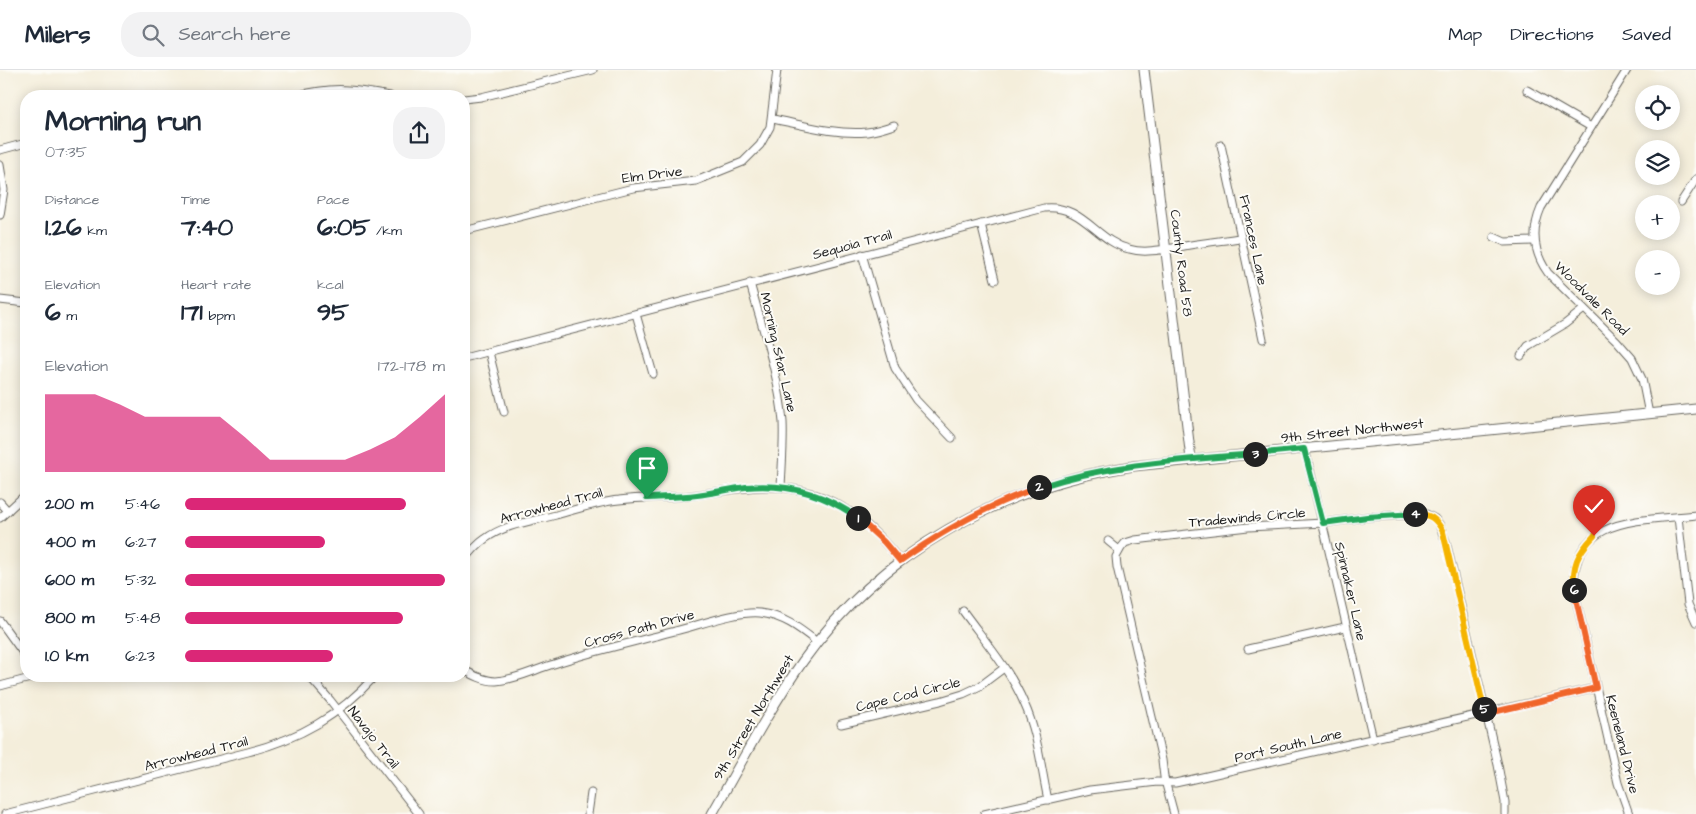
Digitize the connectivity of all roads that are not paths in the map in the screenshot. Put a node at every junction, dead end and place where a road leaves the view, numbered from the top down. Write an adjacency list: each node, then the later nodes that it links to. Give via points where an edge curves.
1 (593, 70): 6 (street)
2 (777, 70): 7 (street, Elm Drive)
3 (1144, 70): 22 (street, County Road 58)
4 (1627, 70): 9 (street, Woodvale Road)
5 (1527, 90): 9 (street)
6 (470, 98)
7 (772, 119): 8 (street, via 857,133); 18 (street, Elm Drive, via 766,135 753,153 743,162 717,174 686,183 607,194)
8 (894, 125)
9 (1591, 128): 21 (street, Woodvale Road, via 1541,208)
10 (20, 145): 12 (street)
11 (1220, 145): 20 (street, Frances Lane)
12 (0, 150)
13 (0, 165): 16 (street, via 4,190)
14 (1696, 179): 15 (street)
15 (1681, 202)
16 (0, 215)
17 (980, 224): 22 (street, Sequoia Trail, via 1058,207 1075,213 1123,248); 23 (street, Sequoia Trail); 24 (street)
18 (470, 229)
19 (1494, 237): 21 (street, via 1505,242)
20 (1240, 238): 22 (street, Sequoia Trail); 30 (street, Frances Lane)
21 (1534, 241): 28 (street, Woodvale Road, via 1540,263)
22 (1166, 250): 40 (street, County Road 58)
23 (862, 254): 25 (street, Sequoia Trail); 38 (street, via 895,368 916,400)
24 (995, 280)
25 (750, 283): 29 (street, Sequoia Trail); 41 (street, Morning Star Lane, via 780,401 783,438)
26 (0, 300): 27 (street)
27 (20, 302)
28 (1584, 309): 32 (street, via 1528,346); 37 (street, Woodvale Road, via 1632,358 1642,379)
29 (636, 314): 31 (street, Sequoia Trail); 34 (street)
30 (1263, 339)
31 (489, 352): 33 (street, Sequoia Trail); 36 (street)
32 (1521, 356)
33 (470, 357)
34 (653, 374)
35 (1696, 409): 37 (street, 9th Street Northwest)
36 (504, 412)
37 (1648, 414): 39 (street, 9th Street Northwest)
38 (952, 438)
39 (1304, 449): 40 (street, 9th Street Northwest); 48 (street, Spinnaker Lane)
40 (1191, 459): 52 (street, 9th Street Northwest, via 1113,469 1036,488 973,515)
41 (781, 487): 51 (street, Arrowhead Trail, via 746,487 602,503 503,530 484,539); 52 (street, Arrowhead Trail, via 824,498 853,514)
42 (20, 499): 44 (street)
43 (0, 502): 44 (street)
44 (8, 510): 47 (street)
45 (1696, 515): 46 (street, Keeneland Drive)
46 (1678, 517): 55 (street, via 1688,604); 66 (street, Keeneland Drive, via 1611,526 1594,536 1580,552 1574,571 1574,590)
47 (0, 518)
48 (1323, 523): 50 (street, Tradewinds Circle, via 1135,540 1125,543); 56 (street, Spinnaker Lane); 68 (street, Tradewinds Circle, via 1422,513 1435,519 1446,542)
49 (1108, 541): 50 (street)
50 (1119, 550): 71 (street, via 1117,567)
51 (470, 554)
52 (900, 561): 57 (street, 9th Street Northwest, via 850,604)
53 (963, 611): 60 (street)
54 (0, 621): 58 (street)
55 (1696, 622)
56 (1345, 627): 59 (street); 70 (street, Spinnaker Lane)
57 (817, 642): 61 (street, Cross Path Drive, via 784,619 747,614 562,661 508,679 489,680); 77 (street, 9th Street Northwest, via 788,682)
58 (20, 649)
59 (1248, 650)
60 (1004, 668): 69 (street, Cape Cod Circle, via 963,694); 73 (street, via 1028,711)
61 (470, 673)
62 (20, 681): 65 (street)
63 (314, 682): 67 (street, Navajo Trail)
64 (369, 682): 67 (street, Arrowhead Trail)
65 (0, 686)
66 (1596, 688): 68 (street, Port South Lane); 81 (street, Keeneland Drive, via 1618,783)
67 (338, 711): 74 (street, Arrowhead Trail, via 311,728 265,748); 75 (street, Navajo Trail)
68 (1485, 714): 70 (street, Port South Lane); 80 (street, Tradewinds Circle, via 1505,802)
69 (841, 724)
70 (1373, 739): 71 (street, Port South Lane, via 1175,783)
71 (1166, 782): 73 (street, Port South Lane, via 1090,790); 79 (street)
72 (591, 793): 76 (street)
73 (1048, 800): 78 (street, Port South Lane)
74 (5, 814)
75 (419, 814)
76 (588, 814)
77 (712, 814)
78 (984, 814)
79 (1174, 814)
80 (1504, 814)
81 (1629, 814)

